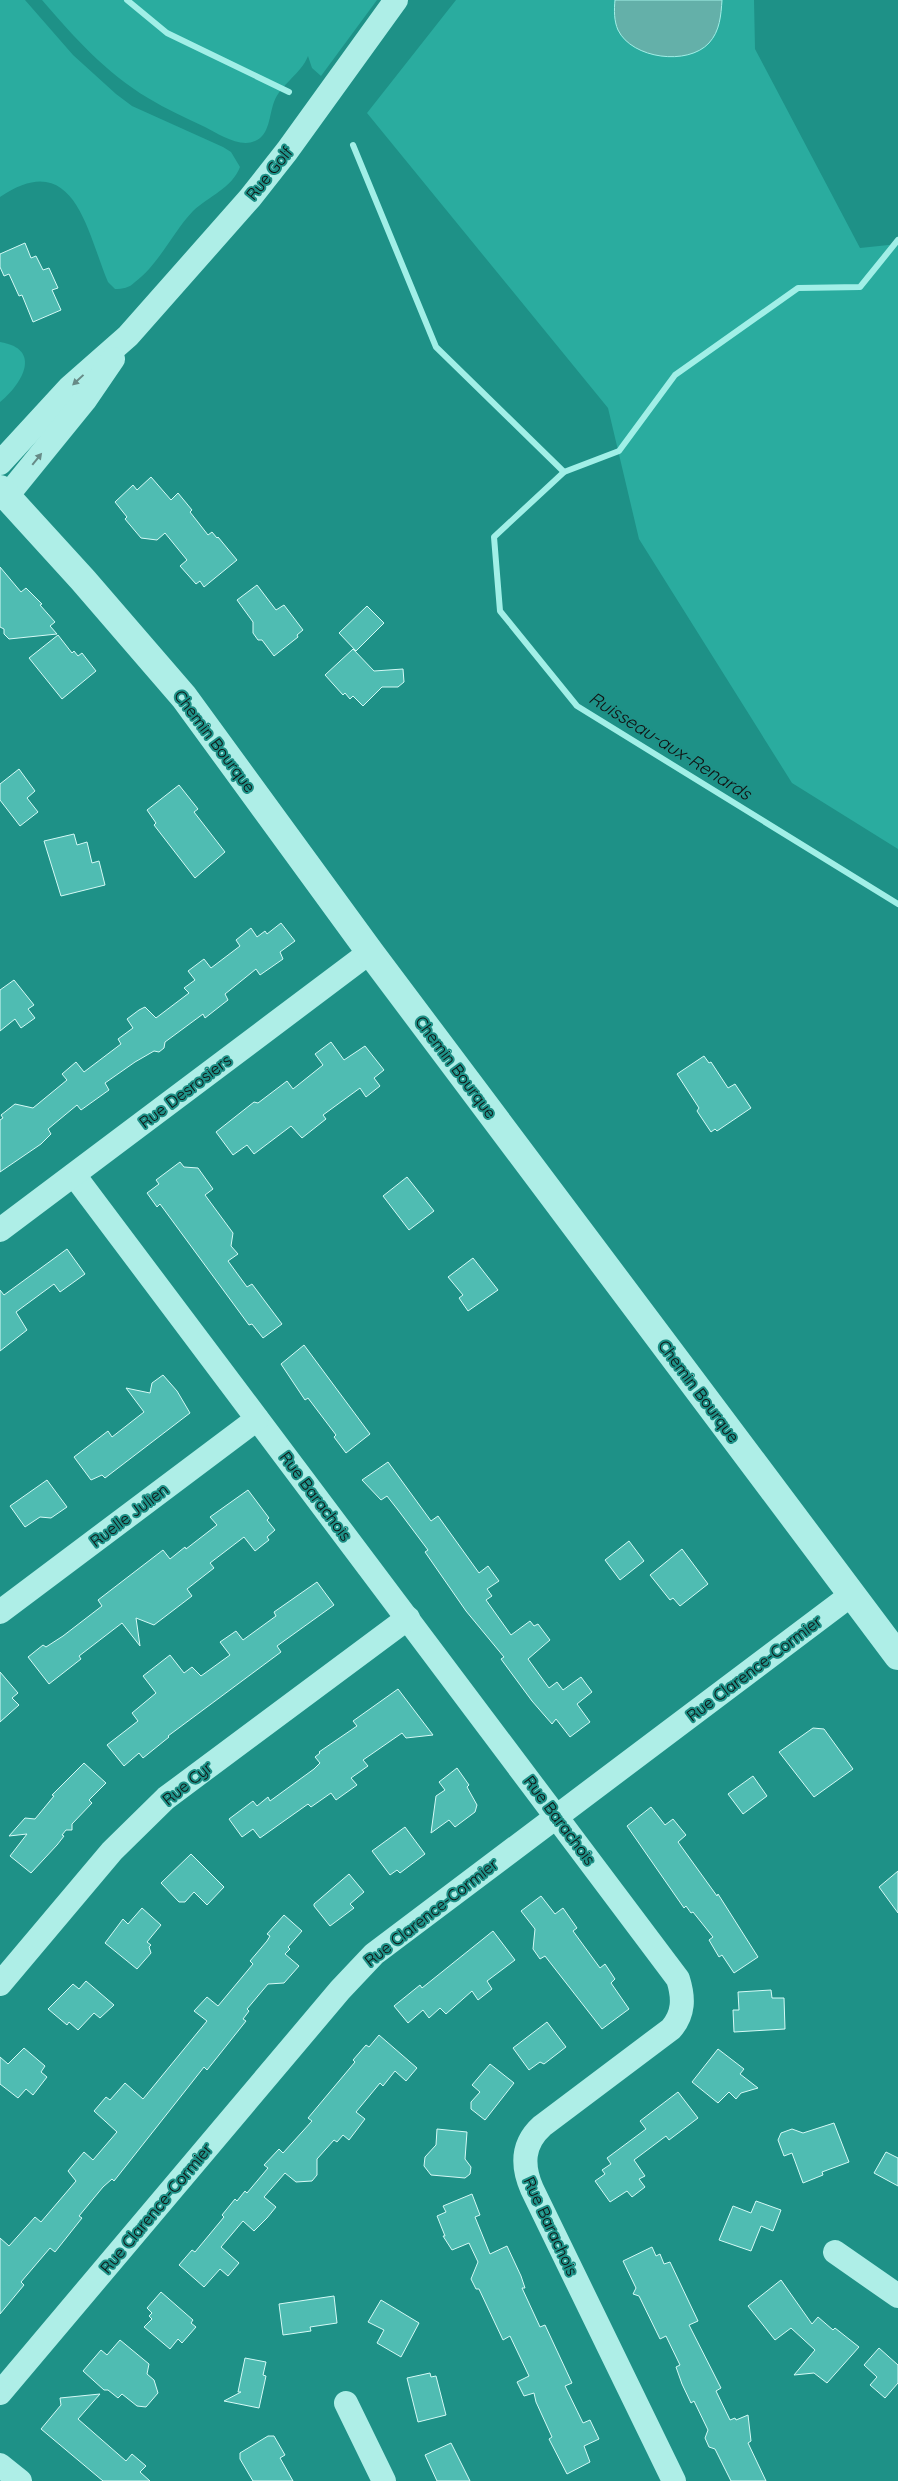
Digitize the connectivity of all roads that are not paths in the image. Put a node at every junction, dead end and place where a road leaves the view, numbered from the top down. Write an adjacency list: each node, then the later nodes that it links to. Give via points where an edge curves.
1 (396, 0): 2 (street, Rue Golf, via 288,151)
2 (128, 336): 3 (street, Rue Golf, one-way to 3, via 70,387); 4 (street, Rue Golf, one-way to 2, via 85,400)
3 (0, 463)
4 (3, 493): 5 (street, Chemin Bourque, via 184,697)
5 (370, 952): 6 (street, Rue Desrosiers); 9 (street, Chemin Bourque)
6 (74, 1175): 7 (street, Rue Desrosiers); 8 (street, Rue Barachois)
7 (0, 1230)
8 (257, 1419): 10 (street, Ruelle Julien); 11 (street, Rue Barachois)
9 (851, 1595): 12 (street, Chemin Bourque); 13 (street, Rue Clarence-Cormier)
10 (0, 1612)
11 (408, 1618): 13 (street, Rue Barachois); 14 (street, Rue Cyr, via 166,1798 112,1851)
12 (898, 1656)
13 (556, 1816): 17 (street, Rue Clarence-Cormier, via 393,1938 361,1967); 22 (street, Rue Barachois, via 672,1970 681,1988 682,2006 671,2030 537,2130 527,2148 525,2172)
14 (0, 1984)
15 (835, 2252): 16 (street)
16 (898, 2296)
17 (0, 2393)
18 (346, 2404): 21 (street)
19 (0, 2465): 20 (street)
20 (20, 2481)
21 (384, 2481)
22 (674, 2481)

